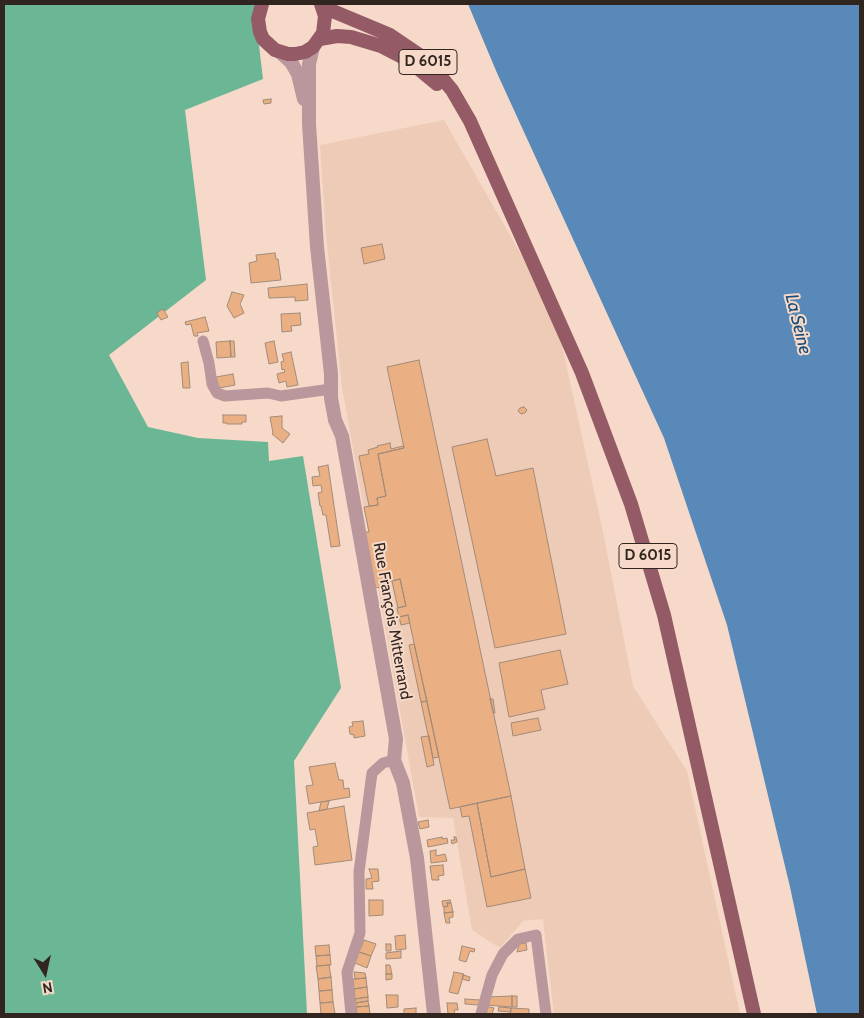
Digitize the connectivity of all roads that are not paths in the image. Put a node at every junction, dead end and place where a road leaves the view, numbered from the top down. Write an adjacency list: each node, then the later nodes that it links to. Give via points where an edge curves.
1 (262, 4): 4 (main road, via 258,19 260,32 267,44)
2 (322, 6): 3 (main road, via 326,23); 5 (main road, D 6015, via 390,35 421,56 452,90)
3 (316, 43): 4 (main road, via 305,52); 5 (main road, D 6015, via 337,36 381,46 408,60 430,77); 6 (street, via 309,64)
4 (280, 52): 6 (street, via 298,74)
5 (470, 121): 14 (main road, D 6015, via 582,373 631,504 664,616)
6 (309, 124): 8 (street, Rue François Mitterrand)
7 (203, 341): 8 (street, via 212,384 217,393 224,396 268,393 281,396)
8 (331, 389): 9 (street, Rue François Mitterrand, via 396,740)
9 (394, 760): 10 (street, via 383,763 372,773 359,872 360,933 347,972); 11 (street, Rue François Mitterrand, via 403,783 417,858)
10 (351, 1014)
11 (434, 1014)
12 (481, 1014): 13 (street, via 492,974 503,954 518,939 536,935)
13 (546, 1014)
14 (754, 1014)

